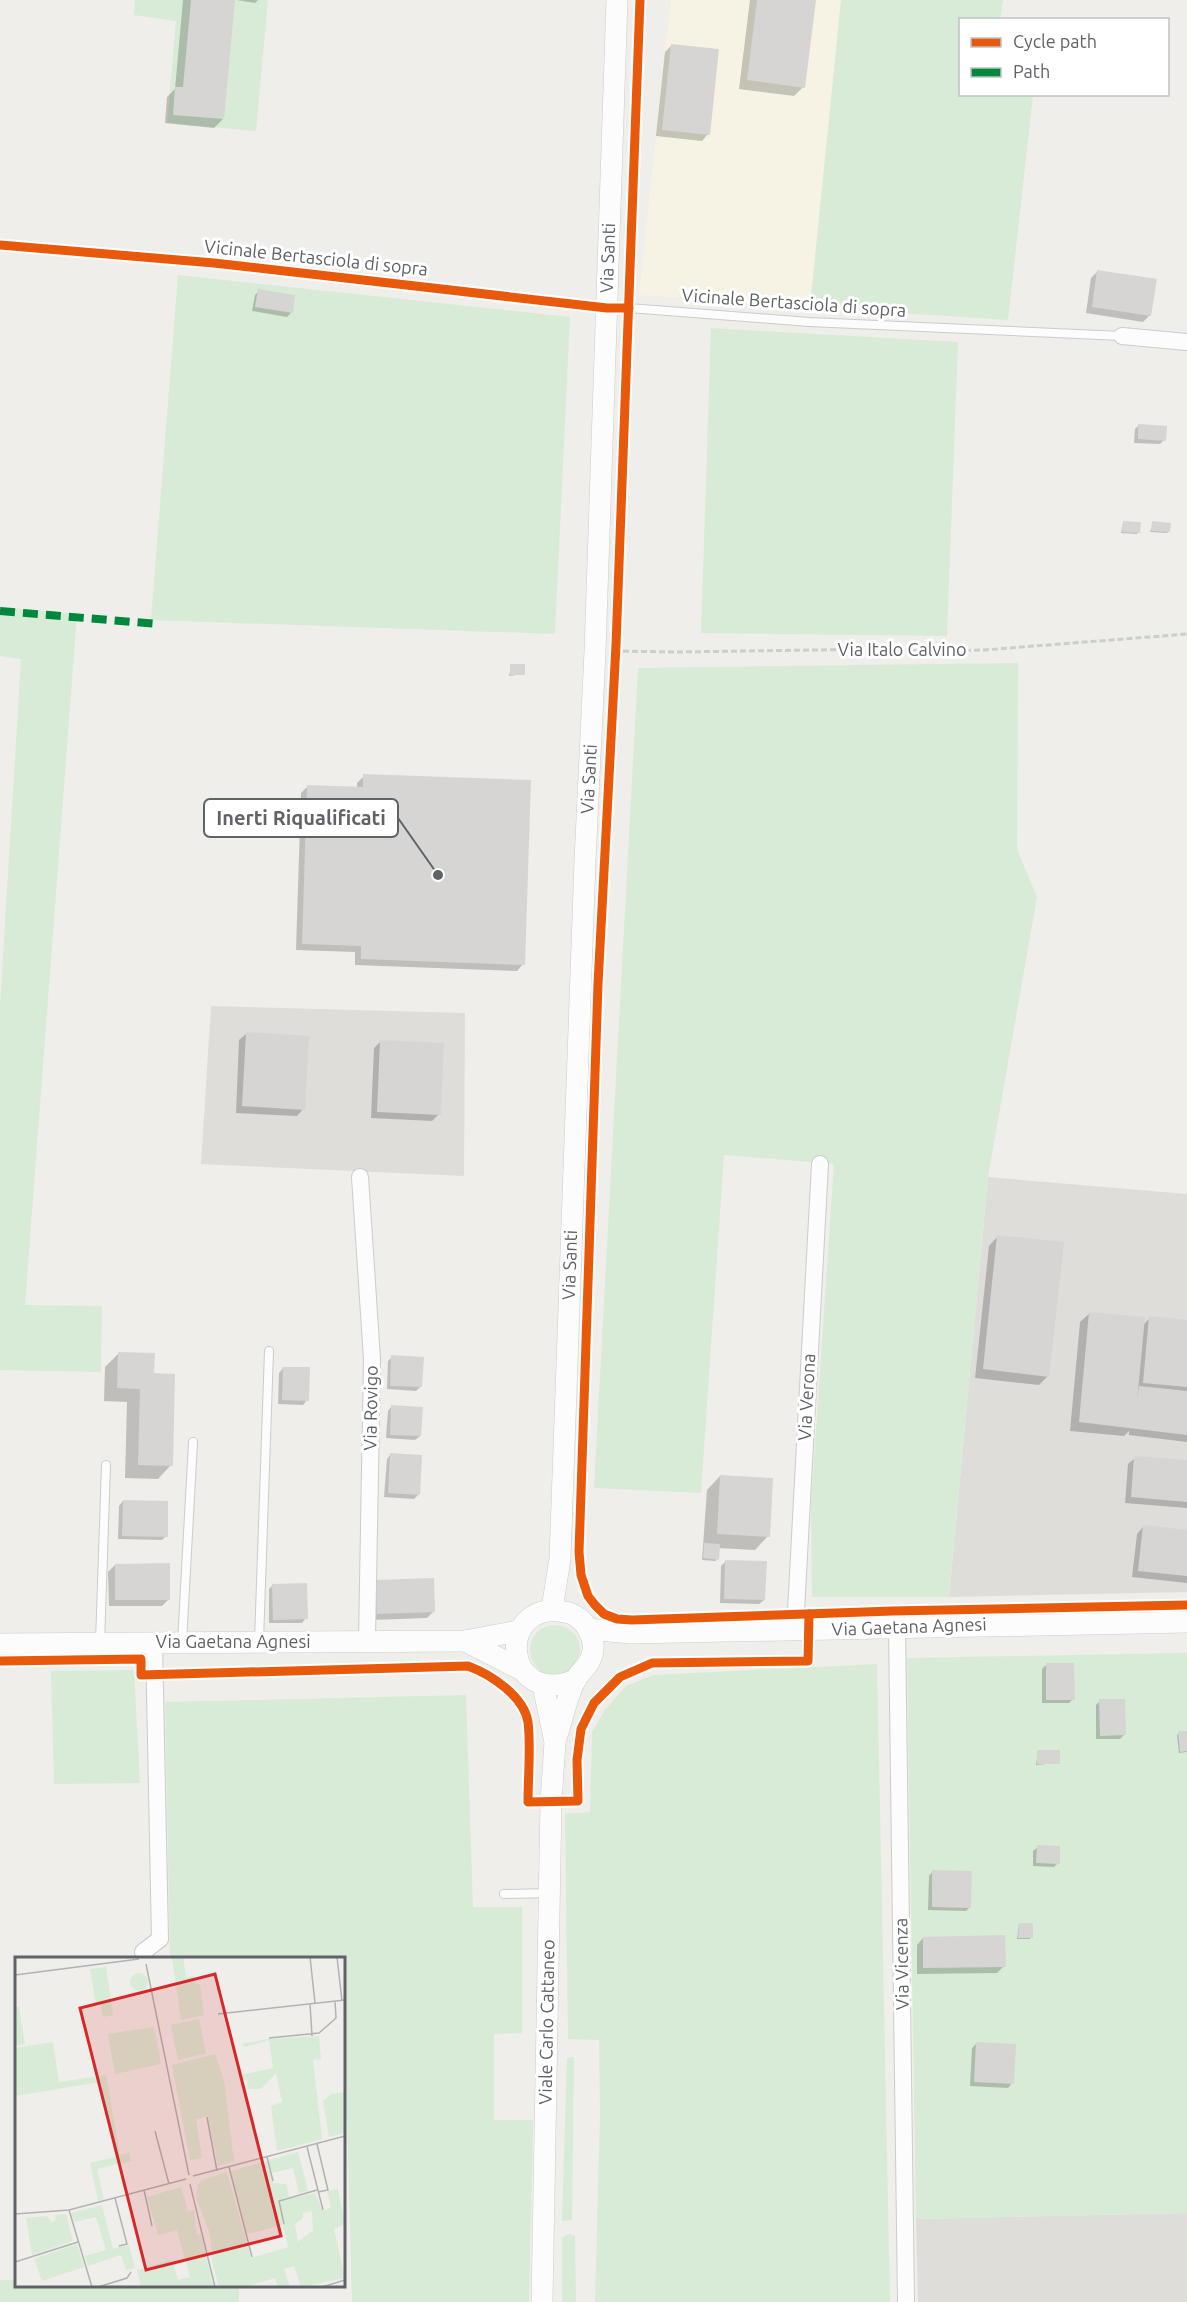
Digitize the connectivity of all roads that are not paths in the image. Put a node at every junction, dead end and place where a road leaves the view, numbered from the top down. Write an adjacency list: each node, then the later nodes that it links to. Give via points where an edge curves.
1 (617, 0): 10 (street, Via Santi)
2 (629, 308): 3 (lane, Vicinale Bertasciola di sopra, via 809,322)
3 (1122, 336): 4 (street)
4 (1187, 342)
5 (820, 1164): 14 (street, Via Verona)
6 (360, 1177): 17 (street, Via Rovigo, via 372,1359)
7 (269, 1351): 20 (lane)
8 (193, 1442): 22 (lane)
9 (106, 1465): 21 (lane)
10 (561, 1611): 13 (street, via 581,1620); 15 (street, via 532,1616)
11 (1187, 1622): 12 (street, Via Gaetana Agnesi)
12 (897, 1626): 14 (street, Via Gaetana Agnesi); 33 (street, Via Vicenza)
13 (588, 1629): 16 (street, Via Gaetana Agnesi); 24 (street)
14 (795, 1630): 16 (street, Via Gaetana Agnesi)
15 (519, 1631): 18 (street, Via Gaetana Agnesi); 25 (street, via 515,1650)
16 (632, 1633): 24 (street, Via Gaetana Agnesi)
17 (367, 1640): 18 (street, Via Gaetana Agnesi); 20 (street, Via Gaetana Agnesi)
18 (465, 1641): 25 (street, Via Gaetana Agnesi)
19 (154, 1642): 21 (street, Via Gaetana Agnesi); 22 (street, Via Gaetana Agnesi); 31 (street, via 160,1939)
20 (260, 1642): 22 (street, Via Gaetana Agnesi)
21 (100, 1643): 23 (street, Via Gaetana Agnesi)
22 (182, 1643)
23 (0, 1644)
24 (592, 1657): 26 (street)
25 (522, 1670): 27 (street)
26 (576, 1680): 27 (street, via 560,1686); 28 (street, Viale Carlo Cattaneo)
27 (543, 1685): 28 (street, Viale Carlo Cattaneo)
28 (555, 1742): 29 (street, Viale Carlo Cattaneo)
29 (550, 1893): 30 (lane); 32 (street, Viale Carlo Cattaneo)
30 (504, 1894)
31 (143, 1952)
32 (543, 2302)
33 (906, 2302)

